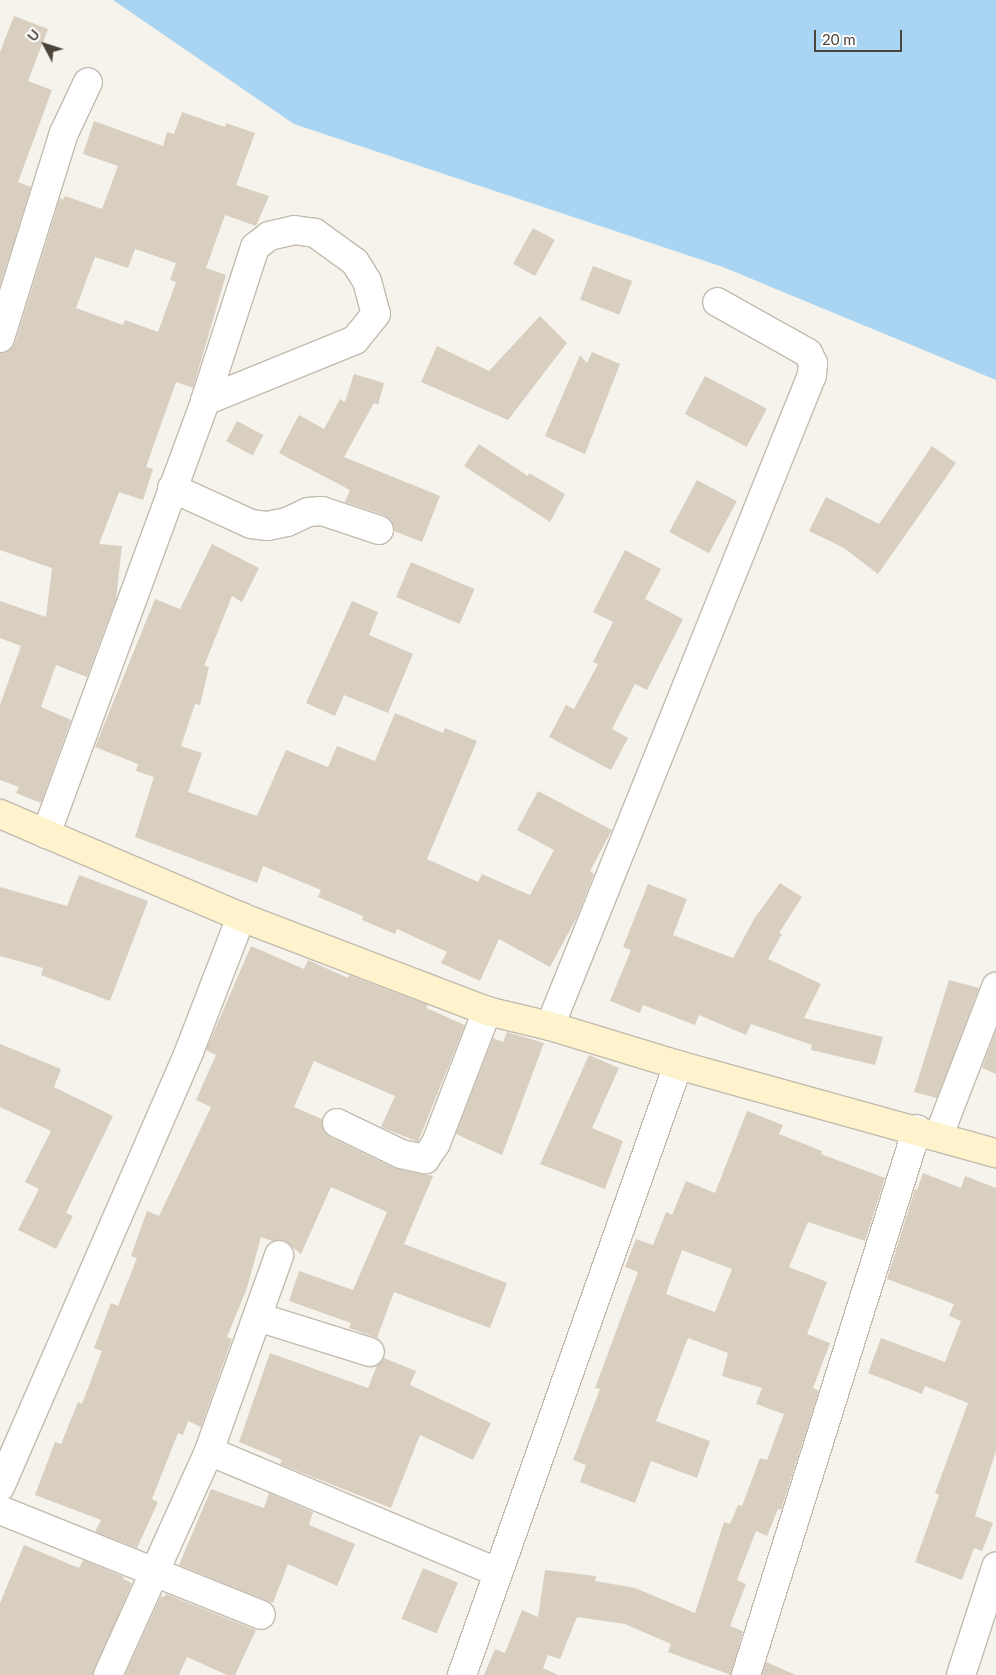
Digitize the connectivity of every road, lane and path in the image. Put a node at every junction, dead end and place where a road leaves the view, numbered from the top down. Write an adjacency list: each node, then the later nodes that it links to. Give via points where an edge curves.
1 (88, 82): 3 (street, via 64,133)
2 (717, 302): 12 (street, via 808,353 813,363 812,375)
3 (0, 338)
4 (205, 400): 4 (street, via 355,340 376,314 367,281 354,262 315,233 294,230 261,240 255,247); 5 (street)
5 (172, 488): 6 (street, via 251,524 268,526 287,522 308,512 322,511); 8 (street)
6 (379, 530)
7 (0, 814): 8 (main road)
8 (46, 834): 9 (main road)
9 (241, 917): 11 (main road); 21 (street, via 189,1052)
10 (996, 987): 15 (street)
11 (487, 1011): 12 (main road); 14 (street, via 436,1144 425,1159 401,1154)
12 (550, 1026): 13 (main road)
13 (678, 1065): 15 (main road); 25 (street)
14 (337, 1123)
15 (928, 1132): 16 (main road); 29 (street)
16 (996, 1153)
17 (279, 1255): 18 (street)
18 (258, 1317): 19 (street); 20 (street)
19 (370, 1352)
20 (209, 1451): 24 (street); 25 (street)
21 (0, 1488)
22 (0, 1510): 24 (street)
23 (996, 1567): 30 (street)
24 (155, 1572): 26 (street); 27 (street)
25 (497, 1572): 28 (street)
26 (261, 1615)
27 (108, 1675)
28 (462, 1675)
29 (746, 1675)
30 (961, 1675)

